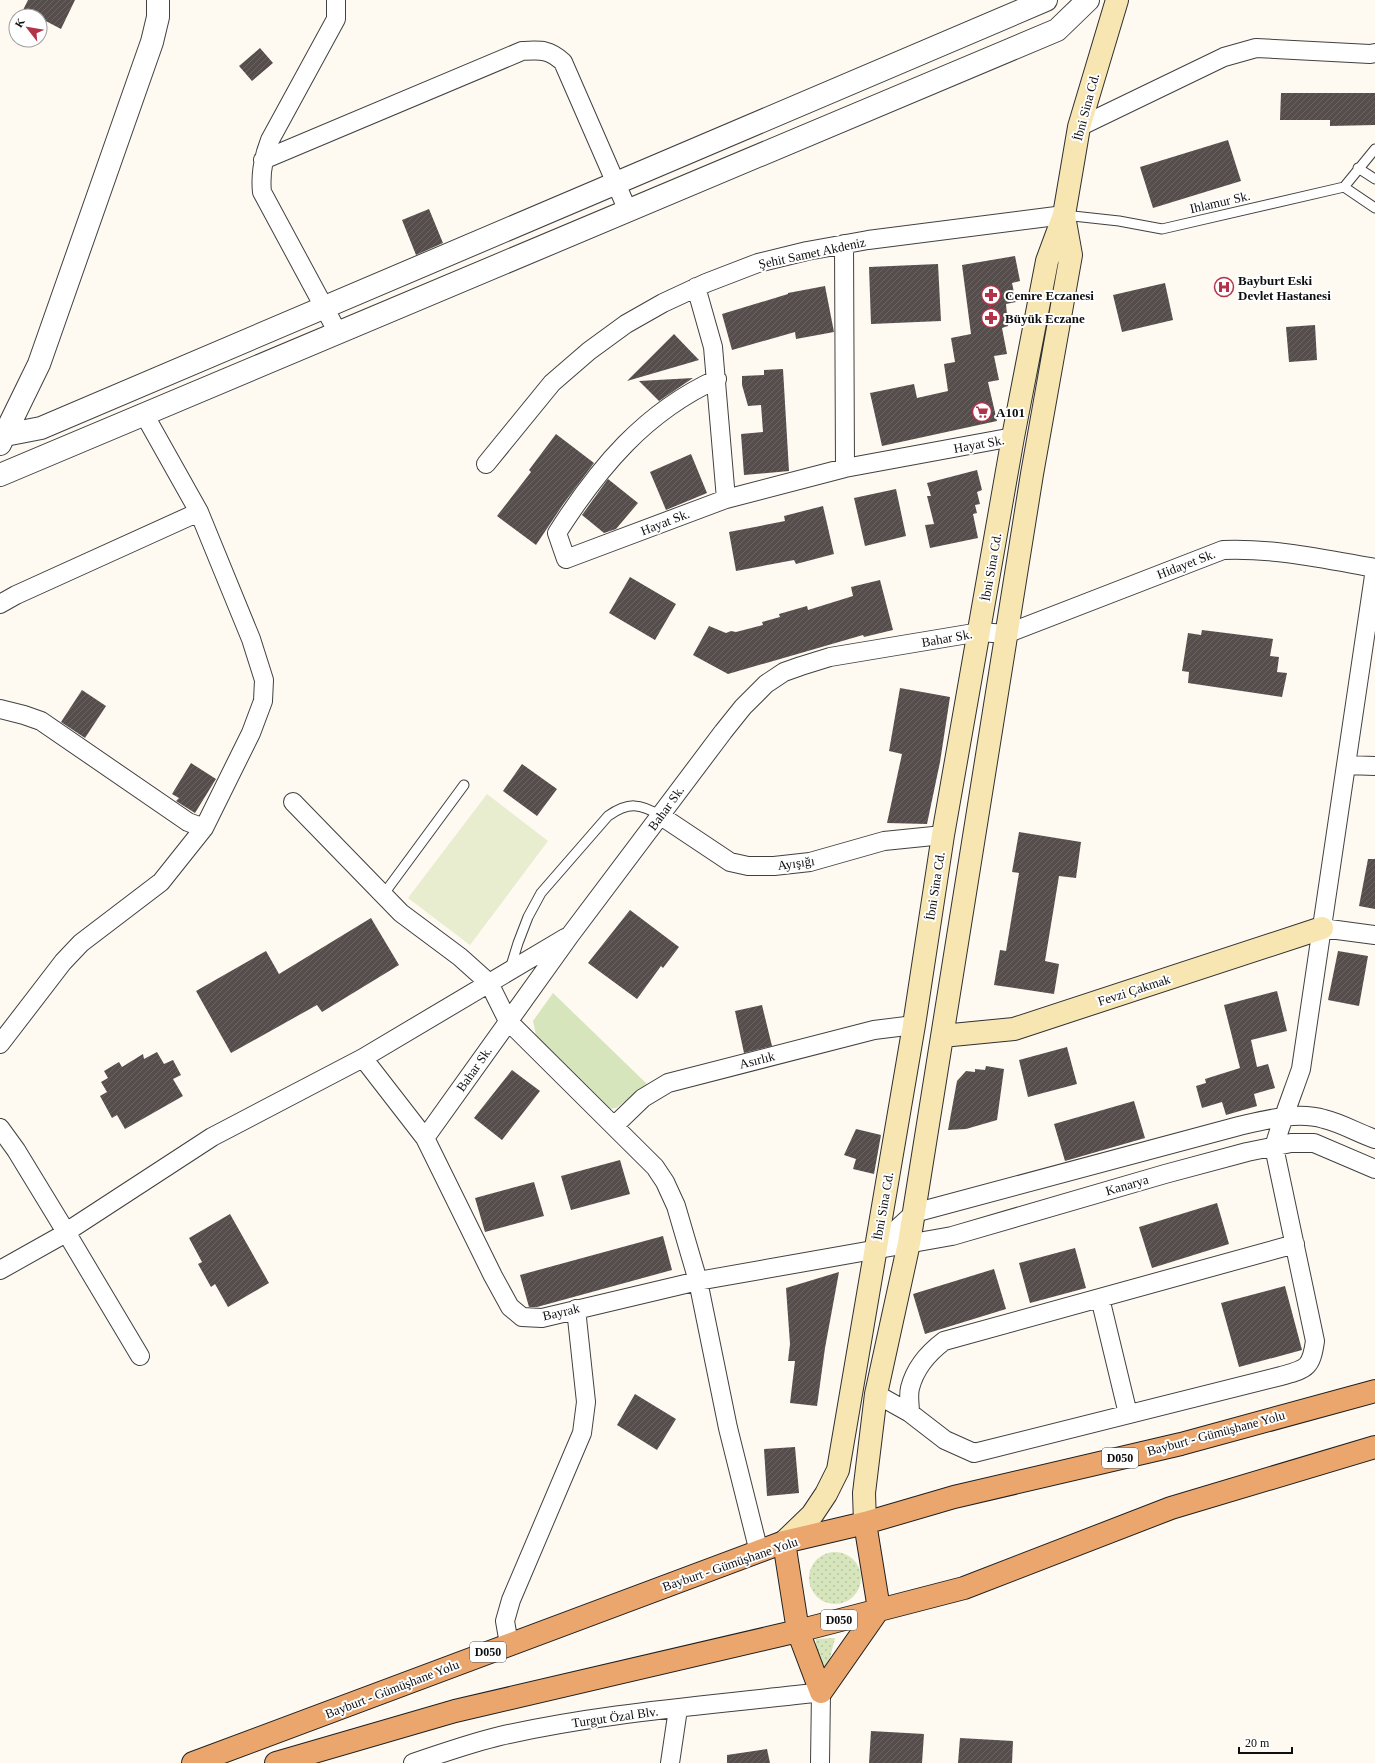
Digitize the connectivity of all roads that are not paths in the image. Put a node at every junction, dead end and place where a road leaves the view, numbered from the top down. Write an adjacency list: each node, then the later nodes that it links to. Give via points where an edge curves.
1 (158, 0): 24 (street, via 158,17 152,42 42,356)
2 (336, 0): 9 (street, via 336,19 270,140)
3 (1046, 0): 12 (street)
4 (1088, 0): 15 (street, via 1057,30)
5 (1117, 0): 7 (main road, İbni Sina Cd.)
6 (1375, 53): 7 (street, via 1256,48 1224,57)
7 (1079, 127): 16 (main road, İbni Sina Cd.)
8 (1375, 149): 10 (lane)
9 (263, 160): 12 (street, via 522,51 541,50 554,53 563,62); 19 (street, via 262,192)
10 (1358, 168): 11 (lane); 13 (lane)
11 (1375, 179)
12 (616, 183): 15 (street); 19 (street)
13 (1344, 187): 14 (lane); 16 (lane, Ihlamur Sk., via 1162,228)
14 (1375, 208)
15 (628, 211): 20 (street)
16 (1064, 215): 17 (street, Şehit Samet Akdeniz); 23 (main road, İbni Sina Cd., via 1047,262); 33 (main road, İbni Sina Cd., via 1071,255)
17 (844, 244): 18 (street, Şehit Samet Akdeniz, via 758,263); 26 (street)
18 (696, 287): 21 (street, via 713,347); 25 (street, Şehit Samet Akdeniz, via 626,324 589,351 552,383)
19 (323, 308): 20 (street); 24 (street, via 41,428)
20 (338, 333): 22 (street)
21 (717, 379): 28 (street); 28 (street, Hayat Sk., via 694,389 642,427 578,500 558,533 566,560)
22 (144, 414): 27 (street); 29 (street)
23 (1013, 437): 26 (street, Hayat Sk.); 32 (main road, İbni Sina Cd.)
24 (2, 440)
25 (486, 464)
26 (845, 468): 28 (street, Hayat Sk.)
27 (0, 475)
28 (726, 498)
29 (199, 512): 31 (street); 40 (street, via 251,639 264,680 263,701 251,733)
30 (1375, 569): 33 (street, Hidayet Sk., via 1295,553 1248,549 1223,550); 35 (street)
31 (0, 604)
32 (980, 632): 33 (street, Bahar Sk.); 39 (street, Bahar Sk., via 830,657 784,672 766,684 743,707); 41 (main road, İbni Sina Cd.)
33 (1006, 634): 50 (main road, İbni Sina Cd.)
34 (0, 709): 40 (street, via 41,721 188,822)
35 (1346, 765): 36 (street); 43 (street)
36 (1375, 766)
37 (464, 785): 42 (lane)
38 (294, 802): 42 (street)
39 (660, 816): 41 (street, Ayışığı, via 730,862 748,866 810,862 884,841); 44 (street, Bahar Sk.); 46 (lane, via 636,805 617,810 608,816 541,893 528,917)
40 (204, 828): 51 (street, via 161,882 81,943 63,962)
41 (943, 835): 49 (main road, İbni Sina Cd.)
42 (383, 895): 47 (street, via 401,913 460,957)
43 (1322, 928): 45 (street); 50 (main road, Fevzi Çakmak, via 1014,1029); 53 (street, via 1301,1069)
44 (571, 934): 46 (street); 48 (street, Bahar Sk.)
45 (1375, 935)
46 (510, 971): 47 (street)
47 (489, 983): 48 (street); 52 (street)
48 (508, 1021): 54 (street); 56 (street, Bahar Sk.)
49 (914, 1025): 54 (street, Asırlık, via 874,1030 668,1084 643,1098); 64 (main road, İbni Sina Cd.)
50 (942, 1036): 60 (main road, İbni Sina Cd.)
51 (0, 1044)
52 (363, 1058): 56 (street, Bayrak); 61 (street, via 212,1137)
53 (1282, 1118): 57 (street, via 1323,1118); 58 (street); 60 (street, via 1239,1126)
54 (614, 1126): 66 (street, via 655,1166 665,1182 676,1206)
55 (0, 1128): 61 (street)
56 (425, 1138): 68 (street, Bayrak, via 510,1307 522,1317 542,1318)
57 (1375, 1139)
58 (1274, 1147): 59 (street, Kanarya, via 1291,1143 1314,1143); 62 (street, Kanarya, via 1165,1174 952,1236); 63 (street)
59 (1375, 1169)
60 (914, 1213): 62 (main road, İbni Sina Cd.); 64 (street)
61 (66, 1232): 65 (street); 69 (street)
62 (909, 1243): 64 (street, Kanarya); 71 (main road, İbni Sina Cd.)
63 (1294, 1244): 67 (street); 73 (street, via 1315,1341 1313,1358 1303,1370)
64 (876, 1248): 66 (street, Bayrak); 76 (main road, İbni Sina Cd., via 838,1470 812,1515)
65 (0, 1270)
66 (698, 1281): 68 (street, Bayrak); 77 (street, via 728,1428)
67 (1100, 1298): 72 (street, via 944,1341 929,1353 916,1372 910,1389); 73 (street)
68 (576, 1309): 80 (street, via 586,1402 582,1433 510,1600 505,1621)
69 (140, 1356)
70 (1375, 1392): 75 (highway, Bayburt - Gümüşhane Yolu / D050, via 1181,1444 954,1497)
71 (876, 1394): 72 (street); 75 (main road, İbni Sina Cd., via 864,1493)
72 (910, 1413): 73 (street, via 945,1440 974,1453)
73 (1128, 1414)
74 (1375, 1446): 78 (highway, D050, via 1171,1508 964,1588)
75 (865, 1523): 76 (highway, Bayburt - Gümüşhane Yolu / D050); 78 (highway)
76 (784, 1542): 77 (highway, Bayburt - Gümüşhane Yolu / D050); 79 (highway)
77 (759, 1552): 80 (highway, Bayburt - Gümüşhane Yolu / D050)
78 (879, 1609): 79 (highway, D050); 81 (highway)
79 (798, 1631): 81 (highway); 84 (highway, D050, via 455,1711)
80 (509, 1644): 83 (highway, Bayburt - Gümüşhane Yolu / D050)
81 (821, 1692): 82 (street, Turgut Özal Blv.); 87 (street)
82 (678, 1709): 85 (street, Turgut Özal Blv., via 560,1724 499,1736); 86 (street)
83 (193, 1763)
84 (276, 1763)
85 (413, 1763)
86 (670, 1763)
87 (820, 1763)

